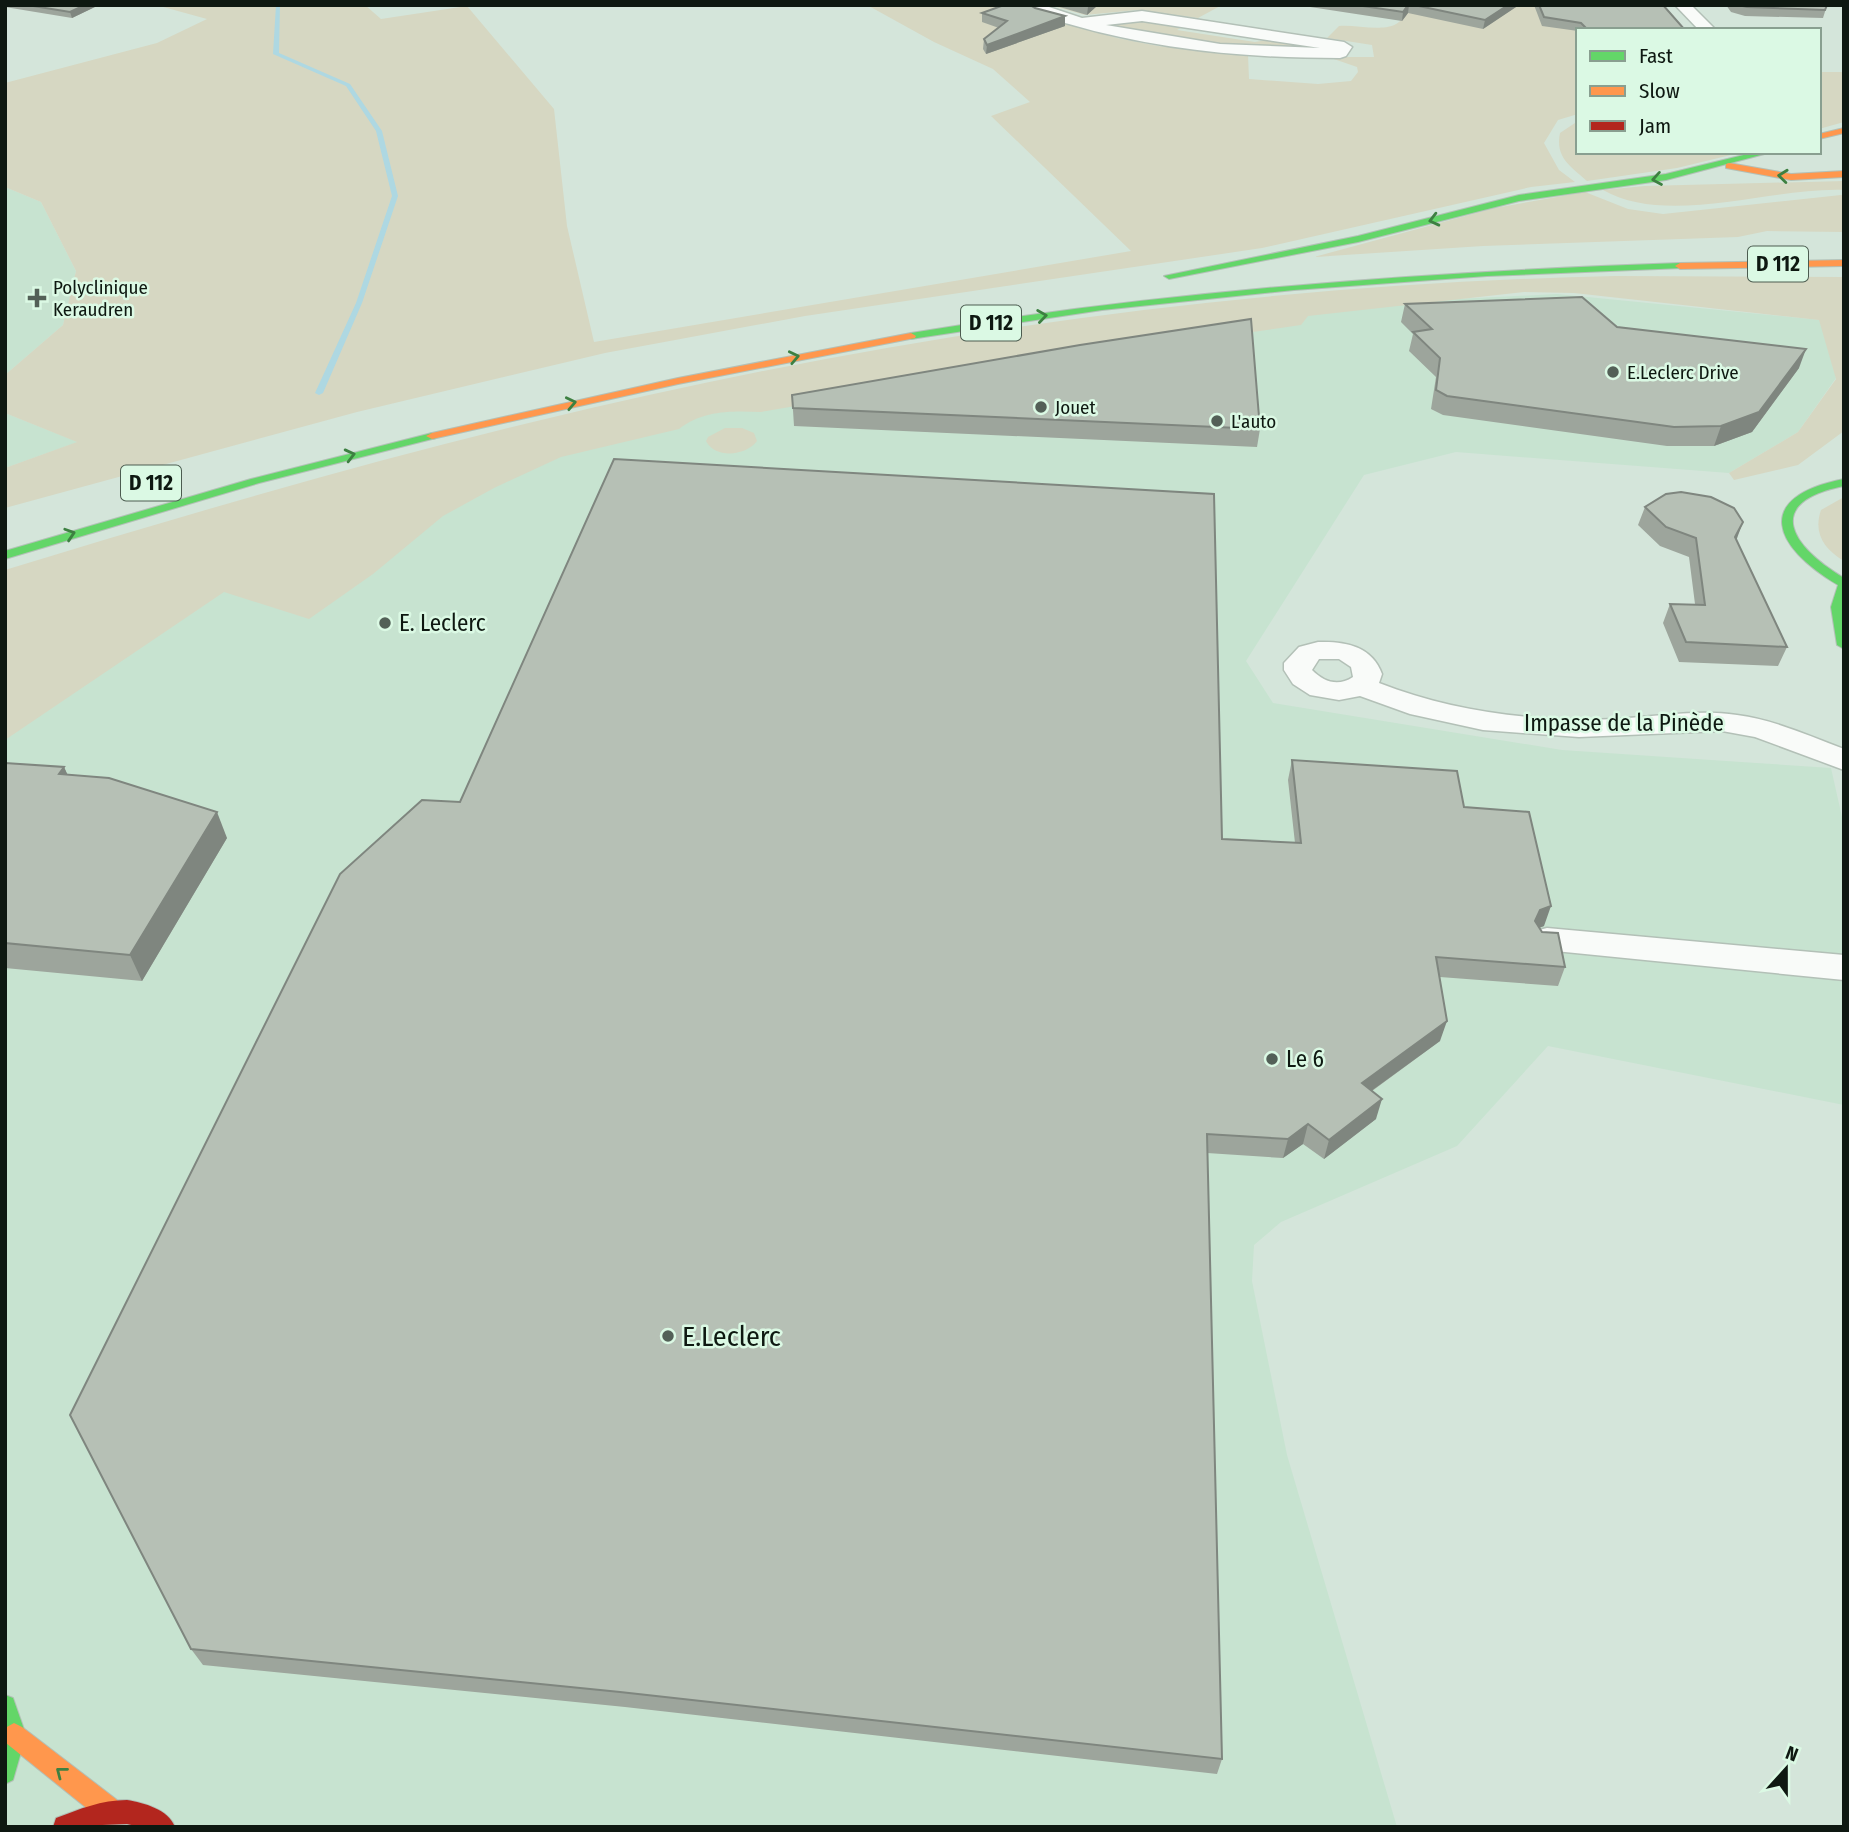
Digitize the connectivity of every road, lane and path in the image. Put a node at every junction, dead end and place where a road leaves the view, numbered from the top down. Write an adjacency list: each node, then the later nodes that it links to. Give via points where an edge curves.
1 (1027, 5): 3 (street)
2 (1682, 5): 4 (street)
3 (1081, 23): 3 (street, via 1165,45 1242,52 1340,53 1343,47 1142,16)
4 (1706, 28)
5 (1844, 130): 6 (main road)
6 (1821, 136)
7 (1761, 154): 8 (main road)
8 (1724, 165): 9 (main road, one-way to 8, via 1791,177); 13 (main road, one-way to 13, via 1518,198 1266,260 1150,281)
9 (1844, 174)
10 (1844, 249): 11 (main road, D 112)
11 (1518, 255)
12 (1844, 266): 15 (main road, D 112, one-way to 12, via 284,472 488,420 955,328 1104,306 1331,284 1580,268)
13 (1315, 268)
14 (1844, 482): 16 (main road, via 1811,489 1794,502 1786,527 1805,556)
15 (5, 555)
16 (1844, 584): 17 (main road, via 1837,607)
17 (1844, 645)
18 (1360, 687): 19 (street, Impasse de la Pinède, via 1397,703 1547,728 1613,728 1678,721 1739,724)
19 (1844, 760)
20 (1547, 940): 21 (street)
21 (1844, 968)
22 (5, 1706): 23 (main road)
23 (14, 1735): 24 (main road); 25 (main road, one-way to 23)
24 (5, 1772)
25 (108, 1809): 26 (main road); 27 (main road, via 133,1809)
26 (65, 1827)
27 (163, 1827)

